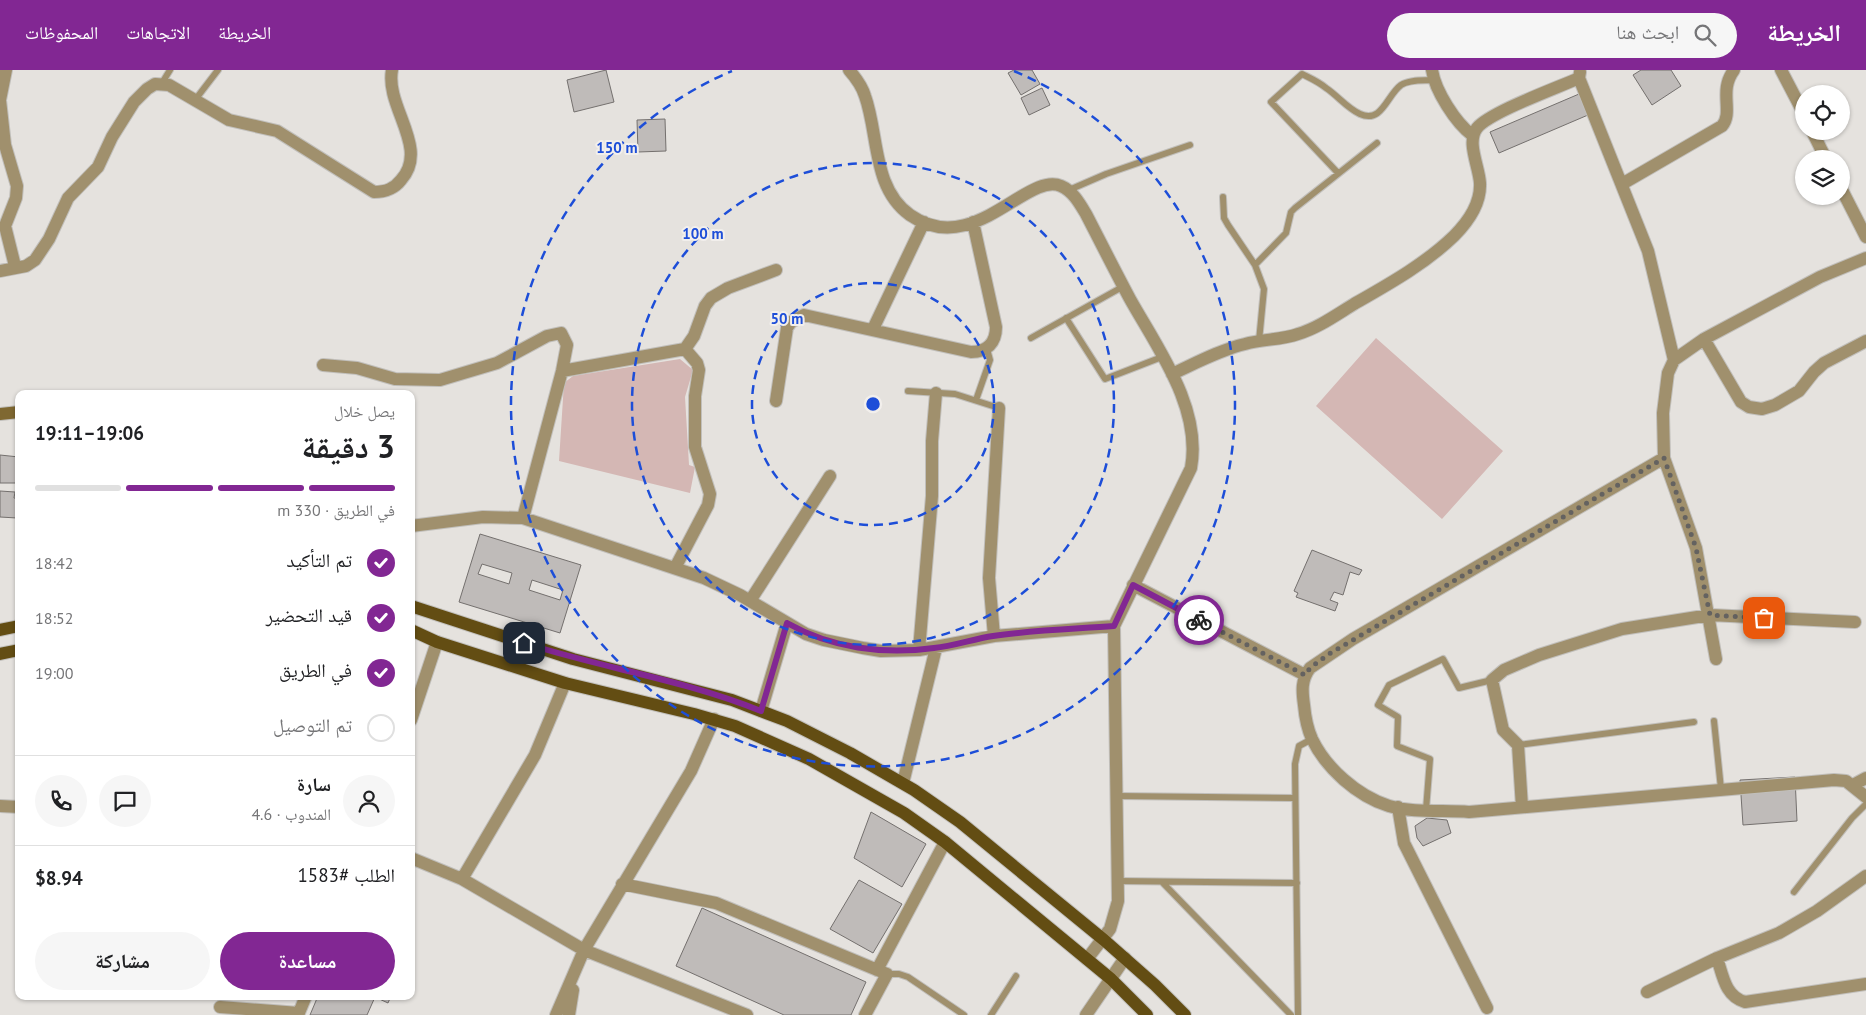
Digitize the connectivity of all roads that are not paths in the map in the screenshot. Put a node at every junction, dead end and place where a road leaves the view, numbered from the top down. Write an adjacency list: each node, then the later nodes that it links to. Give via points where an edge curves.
1 (6, 70): 16 (street, via 0,100)
2 (170, 70): 10 (lane)
3 (218, 70): 12 (lane)
4 (390, 70): 12 (street, via 412,160 407,174 398,184 383,192 374,192 357,183 276,131 229,120)
5 (850, 70): 22 (street, via 865,96 878,158 888,187 898,204)
6 (1734, 70): 18 (street, via 1726,89 1727,121)
7 (1781, 70): 11 (street)
8 (1580, 74): 13 (street, via 1494,116 1482,123); 18 (street)
9 (1434, 75): 13 (street, via 1454,116); 17 (lane, via 1401,85 1379,113 1370,116 1353,110 1327,88 1302,74 1271,102)
10 (162, 83): 12 (street); 27 (street, via 147,89 134,102 112,137 104,160 68,198 39,256 26,266)
11 (1795, 97)
12 (195, 100)
13 (1472, 136): 35 (street, via 1479,195 1464,226 1453,237 1421,263 1328,319 1297,335)
14 (1376, 143): 17 (lane)
15 (1190, 145): 19 (lane)
16 (2, 146): 27 (street, via 17,186 5,226)
17 (1338, 173): 26 (lane, via 1295,208 1286,233)
18 (1622, 184): 40 (street, via 1648,251)
19 (1069, 190): 23 (street, via 1060,185 1046,185); 30 (street, via 1086,214)
20 (1224, 197): 26 (lane, via 1224,218)
21 (1850, 205): 24 (street)
22 (924, 222): 23 (street, via 934,227 951,228); 32 (street)
23 (973, 222): 38 (street, via 996,327 993,343)
24 (1866, 237)
25 (1866, 258): 34 (street, via 1820,277)
26 (1255, 265): 35 (lane, via 1264,289)
27 (15, 266): 29 (street)
28 (776, 270): 37 (street, via 711,298)
29 (0, 271)
30 (1124, 286): 31 (lane); 39 (street)
31 (1066, 318): 33 (lane); 39 (lane, via 1105,379)
32 (873, 329): 38 (street, via 971,352); 47 (street, via 804,315 791,322 787,328)
33 (1031, 338)
34 (1704, 339): 36 (street, via 1741,402 1762,409 1790,398 1824,363); 40 (street)
35 (1259, 341): 43 (street, via 1232,348)
36 (1866, 341)
37 (685, 349): 42 (street); 55 (street, via 699,370 695,396 695,447 710,494 708,506)
38 (987, 349): 46 (lane, via 990,360)
39 (1162, 357): 43 (street)
40 (1674, 360): 51 (street, via 1666,385 1662,436)
41 (323, 365): 42 (street, via 356,368 395,379 440,380 497,363 547,336 561,333 567,346)
42 (562, 371): 53 (street)
43 (1172, 374): 56 (street, via 1190,426 1191,468)
44 (908, 391): 45 (lane)
45 (936, 393): 46 (lane); 69 (street, via 932,496)
46 (976, 400): 48 (lane)
47 (776, 401)
48 (999, 408): 66 (street, via 989,578)
49 (15, 412): 50 (main road)
50 (0, 414)
51 (1664, 458): 59 (street, via 1696,548); 73 (street, via 1329,654)
52 (830, 476): 57 (street)
53 (523, 518): 54 (street, via 484,517); 55 (street)
54 (415, 526)
55 (675, 568): 57 (street)
56 (1133, 585): 62 (street); 73 (street)
57 (750, 601): 61 (street)
58 (415, 607): 77 (main road, via 573,659 704,691)
59 (1710, 615): 60 (street); 72 (street); 74 (street, via 1622,629 1539,654 1504,670)
60 (1855, 622)
61 (787, 623): 69 (street, via 806,634 845,645 881,651); 77 (street)
62 (1114, 626): 66 (street); 87 (street)
63 (15, 627): 64 (main road)
64 (0, 630)
65 (415, 632): 67 (main road)
66 (994, 636): 68 (street)
67 (437, 642): 75 (main road); 76 (street)
68 (936, 648): 69 (street); 84 (street)
69 (919, 650)
70 (15, 651): 71 (main road)
71 (0, 654)
72 (1716, 659)
73 (1305, 675): 81 (street, via 1302,694)
74 (1492, 680): 82 (street, via 1503,730); 95 (lane, via 1459,688 1443,659 1389,685 1378,706 1398,717 1397,746 1430,759)
75 (565, 683): 78 (main road); 99 (street, via 535,754)
76 (415, 708)
77 (761, 711): 84 (main road, via 850,753)
78 (714, 719): 96 (main road, via 777,743 810,760 904,814); 103 (street, via 691,771)
79 (1714, 721): 86 (lane)
80 (1694, 722): 82 (lane)
81 (1312, 739): 89 (lane, via 1300,746 1296,753); 94 (street, via 1352,787)
82 (1518, 745): 93 (street)
83 (1866, 778): 85 (street)
84 (903, 783): 105 (main road, via 960,822)
85 (1853, 785): 86 (street, via 1834,780); 88 (street)
86 (1721, 789): 93 (street)
87 (1118, 796): 89 (lane); 100 (street)
88 (1866, 797)
89 (1295, 798): 102 (lane)
90 (1866, 804): 104 (lane)
91 (0, 806): 92 (street)
92 (15, 807)
93 (1522, 807): 95 (street, via 1469,812)
94 (1398, 808): 95 (street); 118 (street, via 1404,843)
95 (1426, 810)
96 (945, 842): 109 (main road); 111 (street)
97 (415, 860): 99 (street)
98 (1866, 876): 108 (street, via 1792,925)
99 (462, 879): 106 (street)
100 (1118, 881): 101 (lane); 105 (street, via 1115,915)
101 (1162, 882): 102 (lane); 129 (lane)
102 (1297, 883): 130 (lane)
103 (622, 884): 106 (street); 111 (street, via 716,903)
104 (1794, 892)
105 (1104, 940): 107 (main road); 109 (street)
106 (584, 950): 110 (street); 122 (street)
107 (1125, 958): 113 (street); 128 (main road)
108 (1717, 958): 114 (street, via 1730,994 1745,1002); 115 (street)
109 (1088, 959): 113 (main road)
110 (576, 970): 120 (street); 121 (street)
111 (882, 972): 123 (street); 124 (lane, via 908,977)
112 (1016, 976): 125 (lane)
113 (1111, 979): 126 (street); 127 (main road)
114 (1866, 984)
115 (1647, 992)
116 (304, 1000): 119 (street)
117 (220, 1007): 119 (street)
118 (1487, 1008)
119 (298, 1014)
120 (556, 1015)
121 (569, 1015)
122 (747, 1015)
123 (865, 1015)
124 (964, 1015)
125 (991, 1015)
126 (1086, 1015)
127 (1148, 1015)
128 (1184, 1015)
129 (1291, 1015)
130 (1298, 1015)

